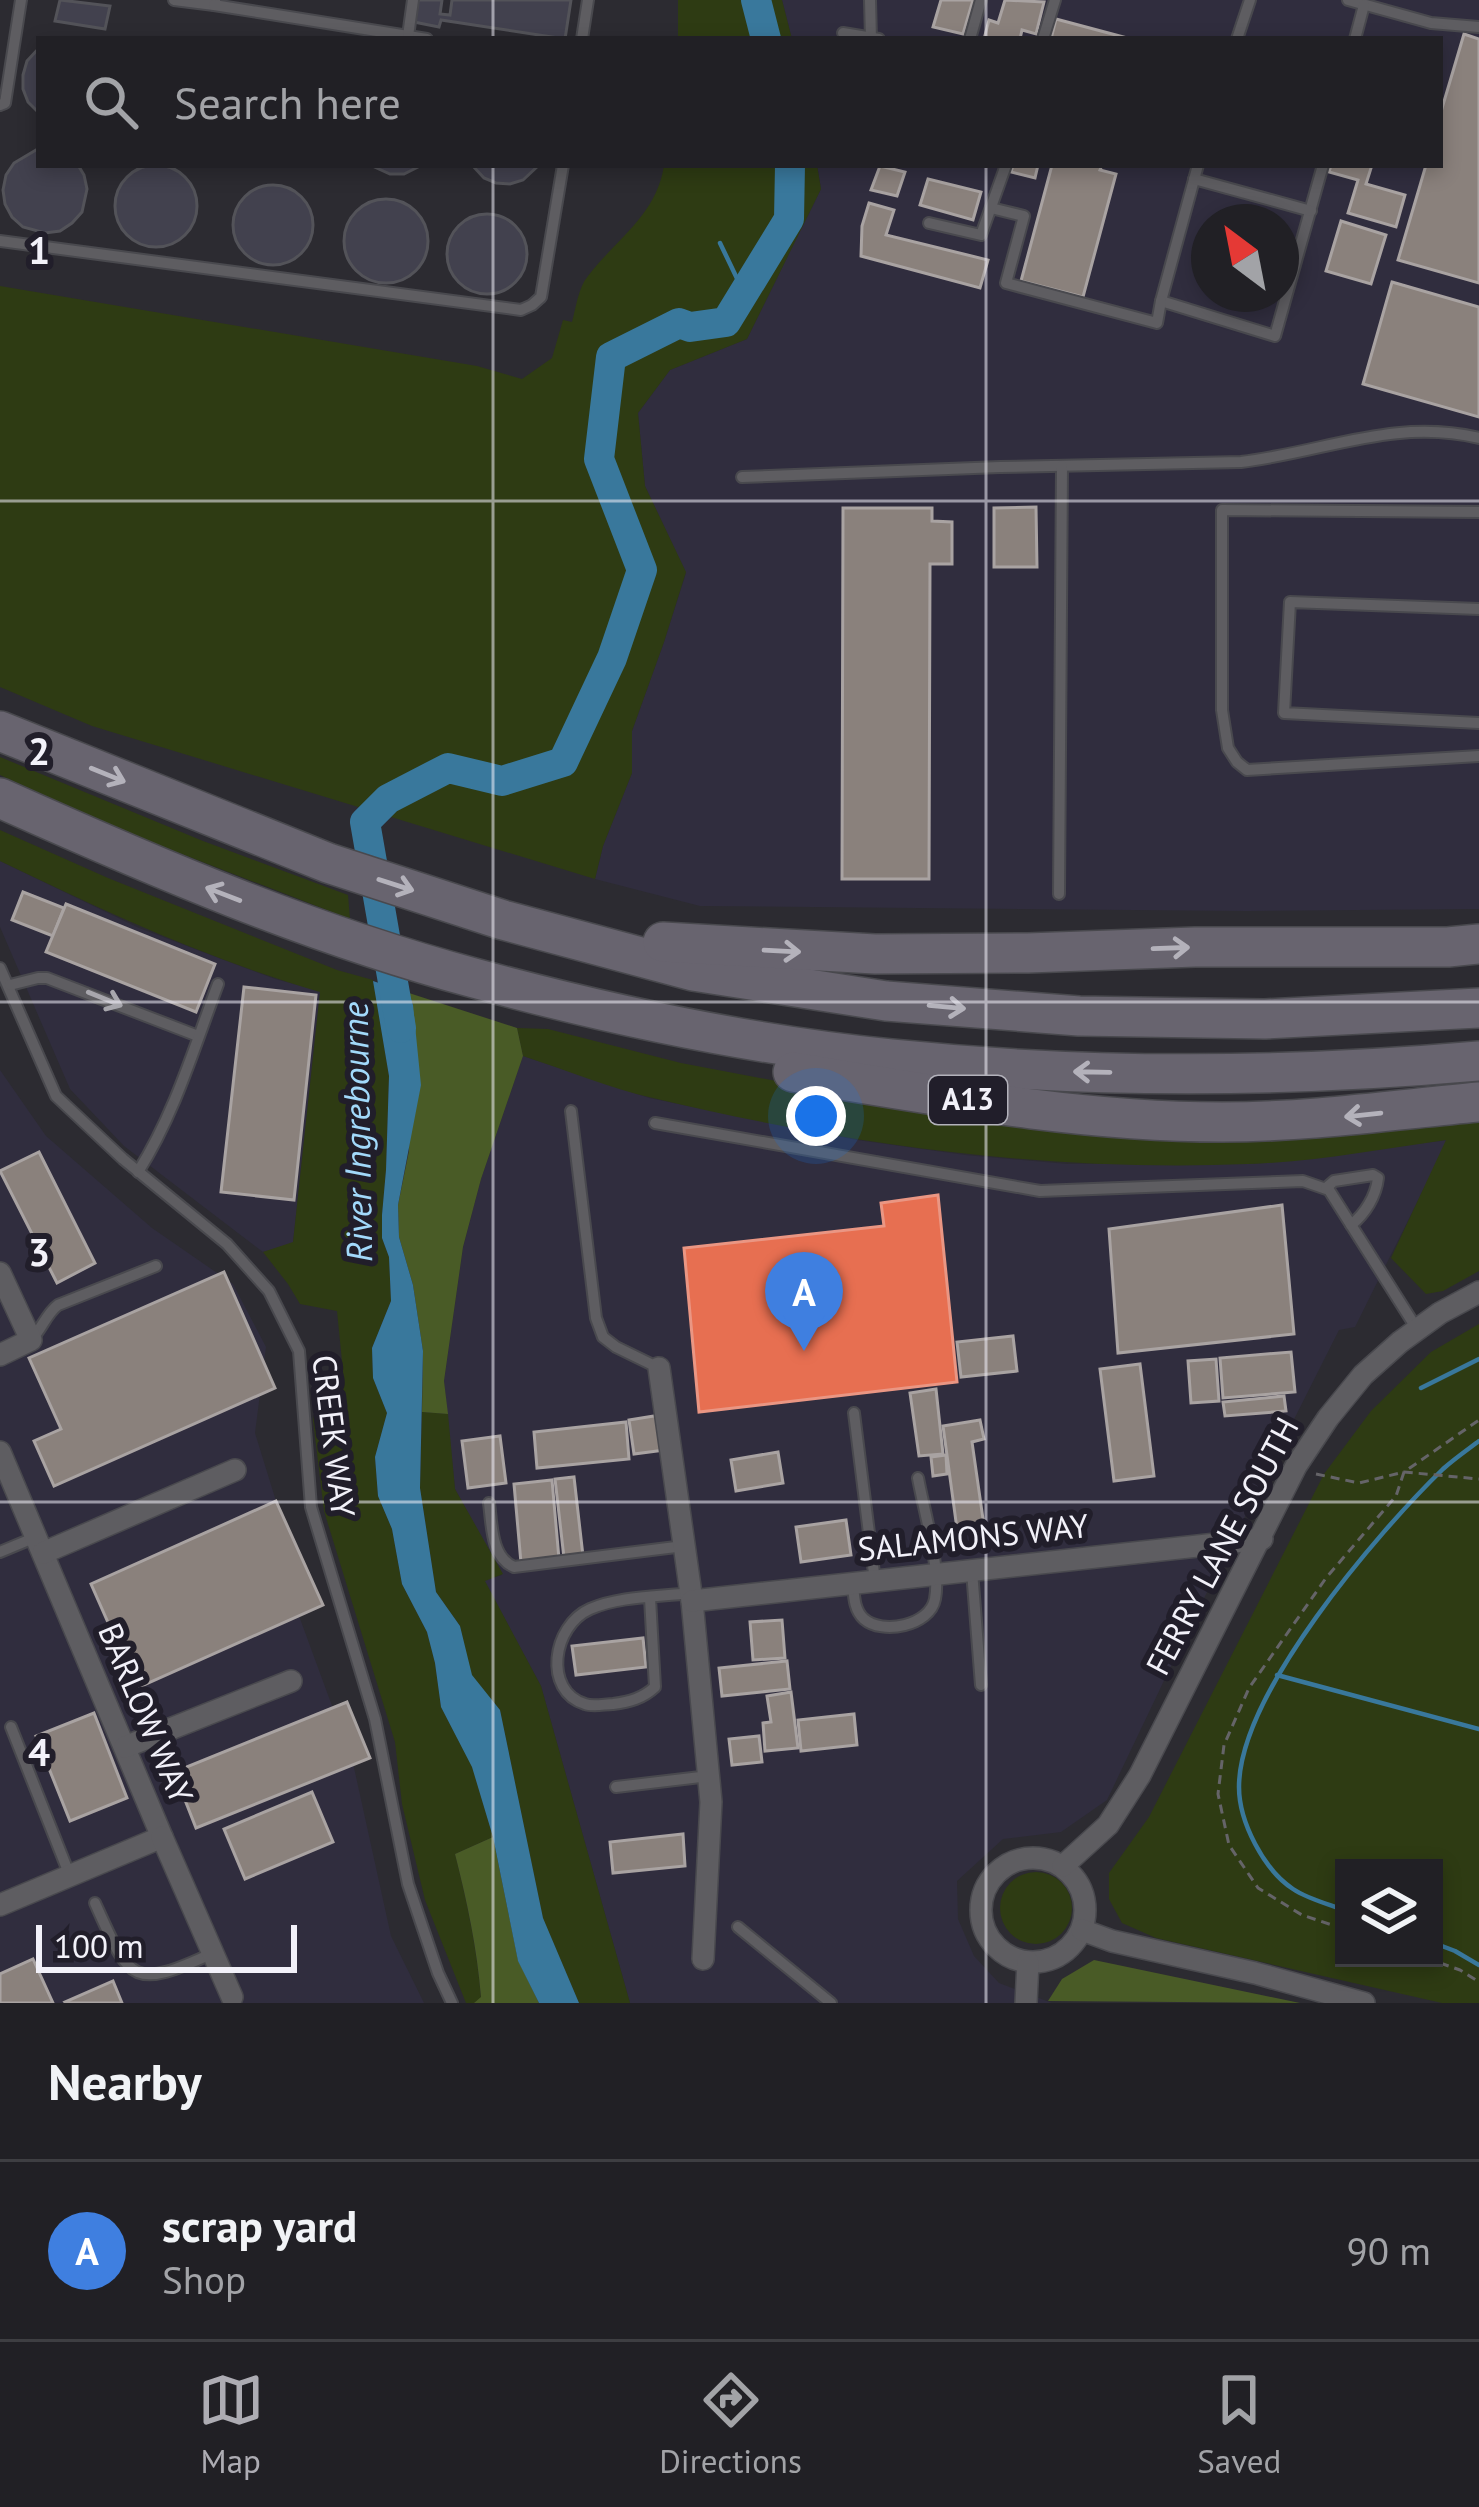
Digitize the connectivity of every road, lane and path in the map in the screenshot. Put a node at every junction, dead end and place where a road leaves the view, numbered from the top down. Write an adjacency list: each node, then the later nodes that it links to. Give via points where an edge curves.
1 (21, 0): 22 (lane)
2 (174, 0): 10 (lane)
3 (412, 0): 14 (lane)
4 (588, 0): 15 (lane)
5 (870, 0): 17 (lane)
6 (981, 0): 18 (lane)
7 (1055, 0): 19 (lane)
8 (1250, 0): 20 (lane)
9 (1348, 0): 11 (lane)
10 (214, 2): 14 (lane)
11 (1364, 4): 12 (lane); 21 (lane)
12 (1479, 27)
13 (844, 33): 16 (lane)
14 (408, 36)
15 (582, 36)
16 (862, 36)
17 (874, 36)
18 (971, 36)
19 (1044, 36)
20 (1238, 36)
21 (1356, 36)
22 (0, 105)
23 (562, 168): 31 (lane, via 541,297 521,310)
24 (1005, 168): 28 (lane)
25 (1197, 168): 27 (lane)
26 (1322, 168): 29 (lane)
27 (1195, 179): 29 (lane); 32 (lane)
28 (991, 208): 30 (lane, via 981,235); 32 (lane, via 1024,215 1006,283 1156,323)
29 (1311, 211): 32 (lane, via 1275,336)
30 (929, 223)
31 (0, 241)
32 (1161, 301)
33 (1479, 438): 34 (lane, via 1394,431 1241,462)
34 (1062, 466): 35 (lane); 42 (lane)
35 (742, 477)
36 (1479, 512): 40 (lane, via 1222,510 1222,710 1238,762 1247,770)
37 (1479, 609): 38 (lane, via 1290,602 1284,713)
38 (1479, 723)
39 (0, 731): 43 (highway, one-way to 43, via 328,863)
40 (1479, 756)
41 (0, 798): 46 (highway, A13, one-way to 41, via 229,897)
42 (1059, 893)
43 (503, 920): 44 (highway, one-way to 44, via 554,919 665,942 875,954); 49 (highway, one-way to 49, via 693,970 886,1001 1265,1019)
44 (1479, 944)
45 (0, 968): 48 (lane, CREEK WAY)
46 (463, 975): 51 (highway, A13, one-way to 46, via 1251,1075 869,1056 678,1027); 52 (highway, A13, one-way to 46, via 1219,1122 949,1098 781,1070 520,1010)
47 (218, 984): 50 (lane)
48 (10, 986): 50 (lane, one-way to 50, via 47,978); 55 (lane, CREEK WAY, via 56,1096)
49 (1479, 1009)
50 (198, 1036): 55 (lane)
51 (1479, 1061)
52 (1479, 1102)
53 (572, 1111): 64 (lane, via 596,1318 603,1337)
54 (655, 1123): 56 (lane, via 1040,1191 1299,1181)
55 (138, 1172): 103 (lane, CREEK WAY, via 255,1275 299,1351 311,1507 375,1719 408,1885)
56 (1326, 1188): 57 (lane); 57 (lane, via 1378,1178)
57 (1351, 1225): 61 (lane)
58 (156, 1266): 62 (lane, via 58,1305)
59 (0, 1273): 62 (street)
60 (1479, 1292): 61 (street, FERRY LANE SOUTH)
61 (1417, 1329): 68 (street, FERRY LANE SOUTH, via 1363,1375)
62 (31, 1340): 63 (street)
63 (0, 1354)
64 (659, 1368): 76 (street)
65 (854, 1413): 80 (lane)
66 (1479, 1420): 70 (path)
67 (0, 1451): 75 (street, BARLOW WAY)
68 (1297, 1466): 70 (path, via 1359,1483); 74 (street, FERRY LANE SOUTH)
69 (235, 1470): 75 (street)
70 (1404, 1472): 72 (path); 95 (path, via 1396,1496 1326,1578 1250,1688 1225,1745 1218,1794 1228,1845 1258,1888)
71 (918, 1478): 79 (lane)
72 (1479, 1479)
73 (488, 1503): 76 (lane, via 497,1551 514,1567)
74 (1262, 1539): 78 (street, SALAMONS WAY); 90 (street, FERRY LANE SOUTH, via 1141,1775 1108,1825)
75 (39, 1545): 77 (lane); 86 (street, BARLOW WAY)
76 (684, 1546): 81 (street)
77 (0, 1552)
78 (972, 1570): 79 (street, SALAMONS WAY); 84 (lane)
79 (935, 1575): 80 (street, SALAMONS WAY); 80 (lane, via 931,1610 898,1625 860,1615)
80 (864, 1582): 81 (street, SALAMONS WAY)
81 (691, 1597): 82 (lane); 87 (street)
82 (650, 1598): 82 (lane, via 601,1605 564,1631 557,1659 571,1696 586,1705 624,1703 655,1687)
83 (291, 1681): 86 (street)
84 (981, 1685)
85 (11, 1727): 91 (lane)
86 (124, 1747): 89 (street, BARLOW WAY)
87 (709, 1776): 88 (lane); 98 (street)
88 (616, 1787)
89 (162, 1837): 91 (street, BARLOW WAY); 97 (street)
90 (1063, 1866): 96 (street, via 1084,1895); 99 (street, via 1012,1861 981,1900 986,1934 1011,1958)
91 (70, 1876): 92 (street, BARLOW WAY)
92 (1, 1901)
93 (95, 1903): 97 (lane, via 115,1948 141,1975 175,1971)
94 (738, 1927): 104 (lane)
95 (1335, 1927)
96 (1082, 1930): 99 (street, via 1060,1955); 106 (street)
97 (213, 1953): 102 (street)
98 (703, 1959)
99 (1028, 1962): 105 (street)
100 (1443, 1964): 101 (path)
101 (1479, 1982)
102 (233, 2000)
103 (452, 2003)
104 (831, 2003)
105 (1025, 2003)
106 (1364, 2003)

